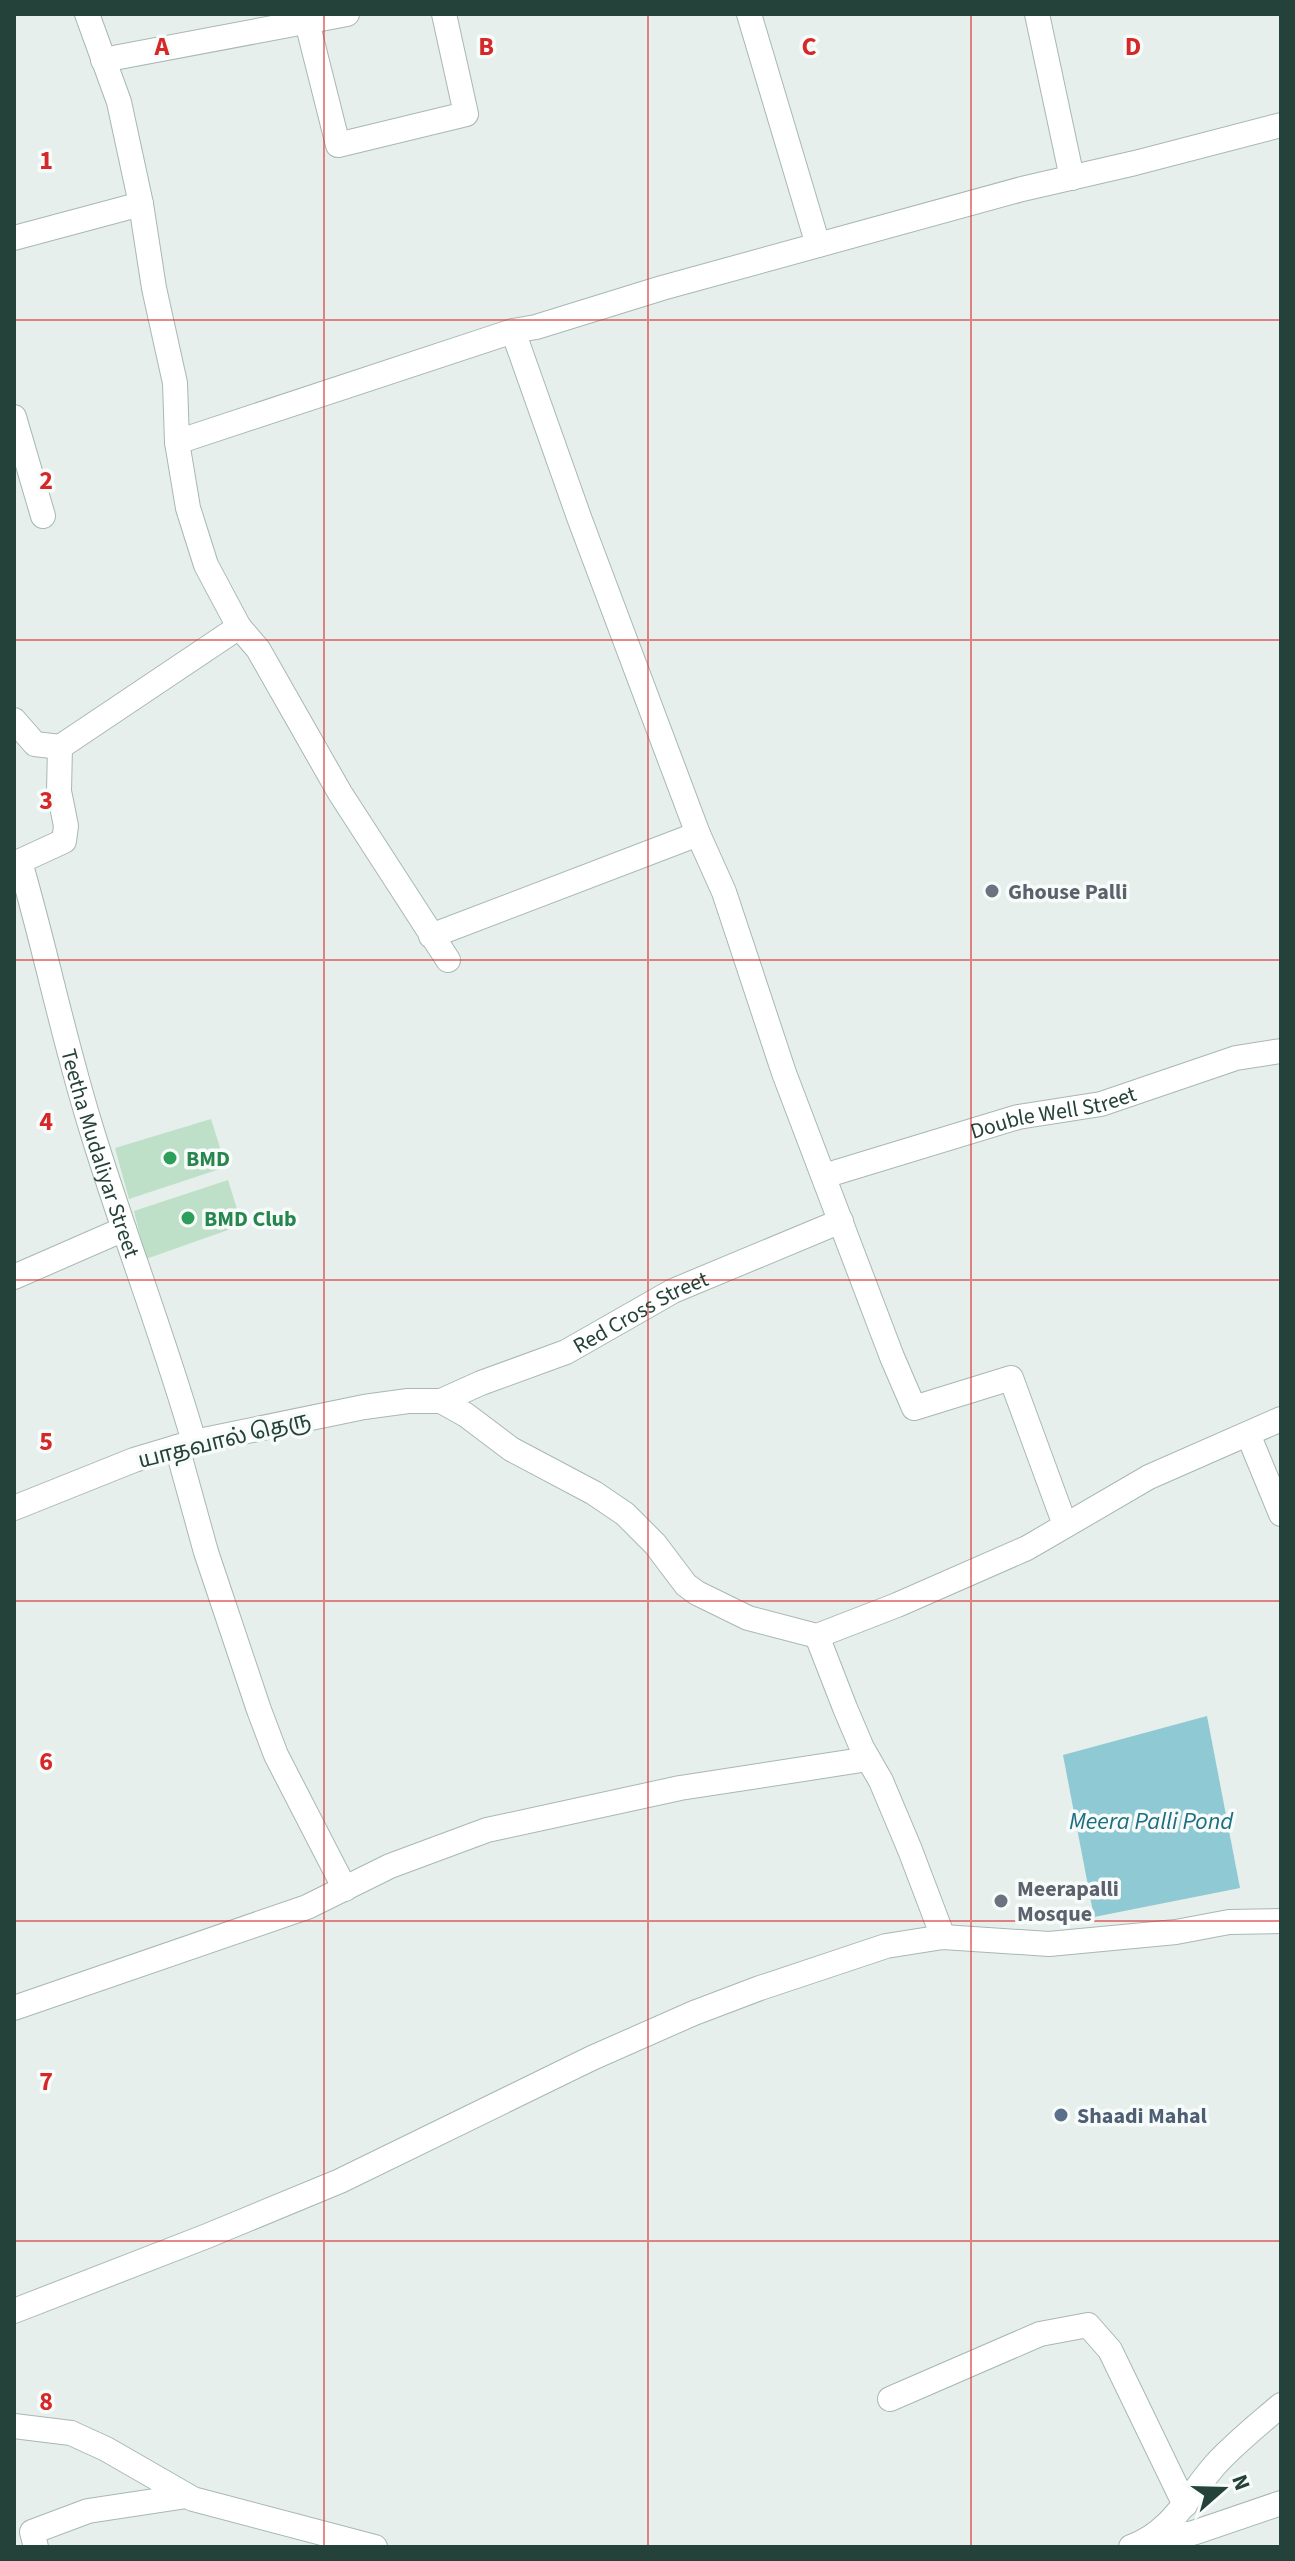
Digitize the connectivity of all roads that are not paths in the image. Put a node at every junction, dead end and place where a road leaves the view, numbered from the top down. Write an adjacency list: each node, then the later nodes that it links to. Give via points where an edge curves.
1 (87, 14): 7 (street)
2 (347, 14): 6 (street)
3 (444, 14): 6 (street, via 466,114 338,145)
4 (749, 14): 12 (street)
5 (1037, 14): 9 (street)
6 (307, 22): 7 (street)
7 (103, 60): 10 (street, via 119,102)
8 (1281, 125): 9 (street)
9 (1072, 178): 12 (street)
10 (141, 204): 11 (street); 15 (street, via 175,383)
11 (14, 238)
12 (818, 245): 13 (street)
13 (513, 331): 15 (street); 20 (street)
14 (14, 417): 16 (street)
15 (177, 442): 17 (street, via 188,508 206,565)
16 (43, 516)
17 (239, 627): 19 (street); 22 (street, via 258,649 340,793)
18 (14, 720): 19 (street, via 35,744)
19 (60, 747): 21 (street, via 64,841)
20 (698, 834): 22 (street); 25 (street, via 724,892)
21 (17, 863): 27 (street, Teetha Mudaliyar Street, via 77,1083)
22 (431, 936): 23 (street)
23 (448, 960)
24 (1281, 1051): 25 (street, Double Well Street, via 1236,1058 1101,1104 1018,1117)
25 (824, 1176): 26 (street)
26 (841, 1221): 29 (street, Red Cross Street, via 673,1291 566,1352); 35 (street, via 914,1408 1011,1378)
27 (124, 1229): 28 (street); 32 (street, Teetha Mudaliyar Street, via 176,1377)
28 (14, 1277)
29 (441, 1401): 32 (street, யாதவால் தெரு, via 364,1407); 36 (street, via 511,1449 625,1514 697,1593 748,1618)
30 (1281, 1419): 31 (street)
31 (1248, 1434): 34 (street); 35 (street, via 1149,1477)
32 (186, 1444): 33 (street, யாதவால் தெரு); 38 (street, Teetha Mudaliyar Street, via 206,1552 259,1710 276,1755)
33 (14, 1508)
34 (1281, 1514)
35 (1065, 1525): 36 (street, via 1027,1548)
36 (817, 1636): 37 (street)
37 (868, 1759): 38 (street, via 539,1816 390,1866); 40 (street)
38 (345, 1889): 41 (street, via 269,1921)
39 (1281, 1921): 40 (street, via 1229,1922 1049,1944)
40 (943, 1937): 42 (street, via 886,1946 694,2013 340,2181)
41 (14, 2008)
42 (14, 2311)
43 (890, 2399): 48 (street, via 1040,2334 1088,2325 1110,2350)
44 (1281, 2405): 48 (street, via 1216,2464)
45 (14, 2426): 46 (street, via 71,2433)
46 (187, 2496): 51 (street, via 88,2511 32,2532); 52 (street)
47 (1281, 2503): 49 (street)
48 (1185, 2505): 50 (street)
49 (1196, 2540): 50 (street)
50 (1140, 2544)
51 (36, 2547)
52 (375, 2547)

